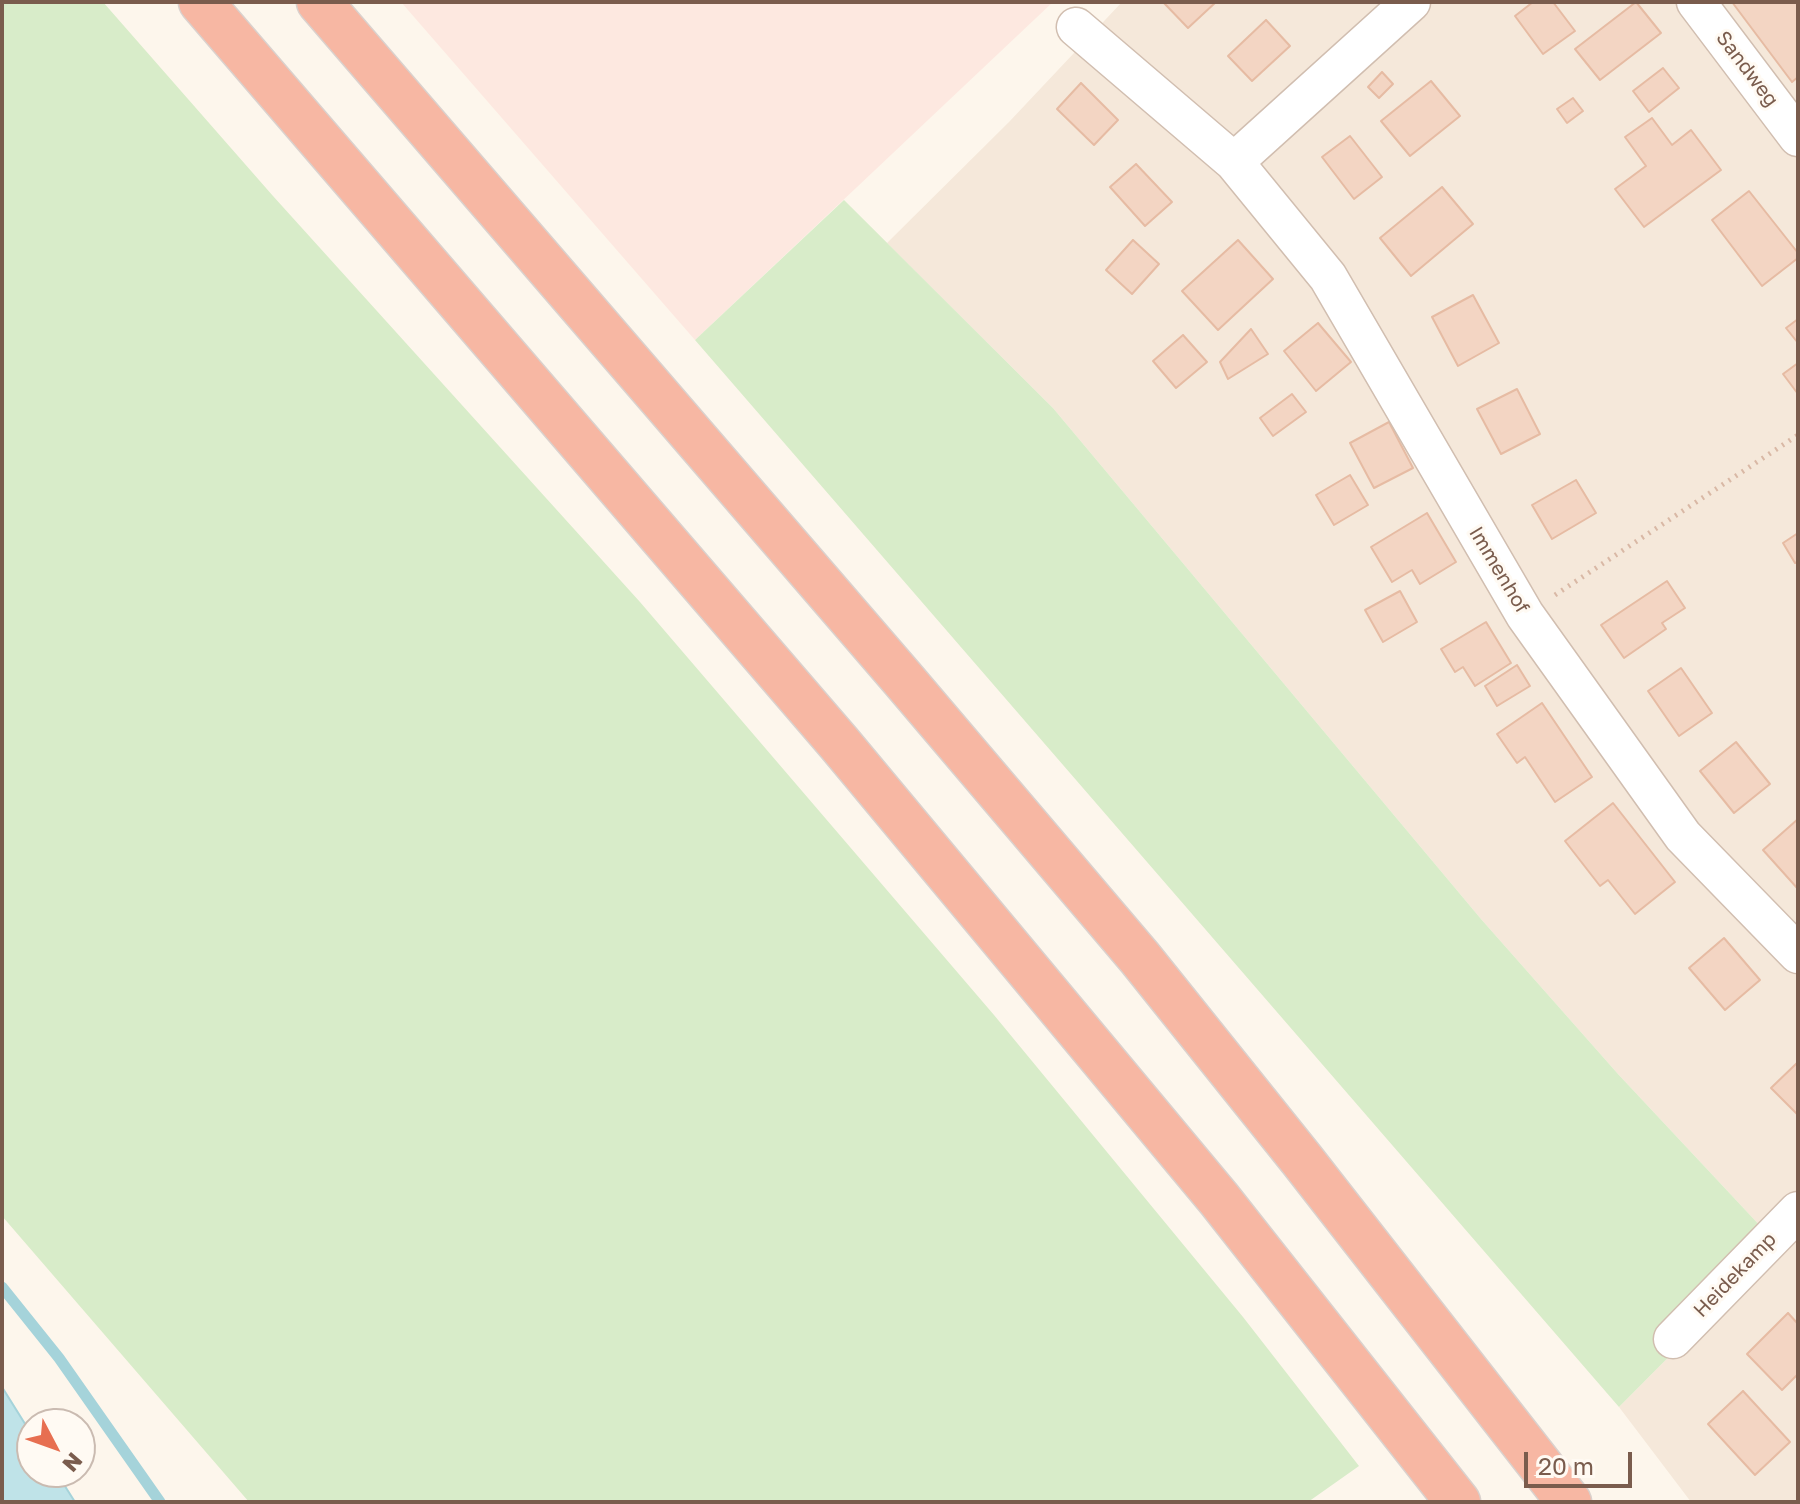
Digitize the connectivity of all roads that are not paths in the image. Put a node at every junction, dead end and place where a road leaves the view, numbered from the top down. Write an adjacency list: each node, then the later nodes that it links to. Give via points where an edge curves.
1 (201, 2): 11 (highway, via 839,743 1219,1199)
2 (319, 2): 12 (highway, via 1140,958)
3 (1411, 2): 7 (street)
4 (1696, 2): 6 (street, Sandweg)
5 (1076, 27): 7 (street, Immenhof)
6 (1798, 137)
7 (1234, 162): 8 (street, Immenhof, via 1328,277 1525,615 1683,836)
8 (1798, 954)
9 (1798, 1211): 10 (street, Heidekamp)
10 (1673, 1339)
11 (1458, 1502)
12 (1569, 1502)

